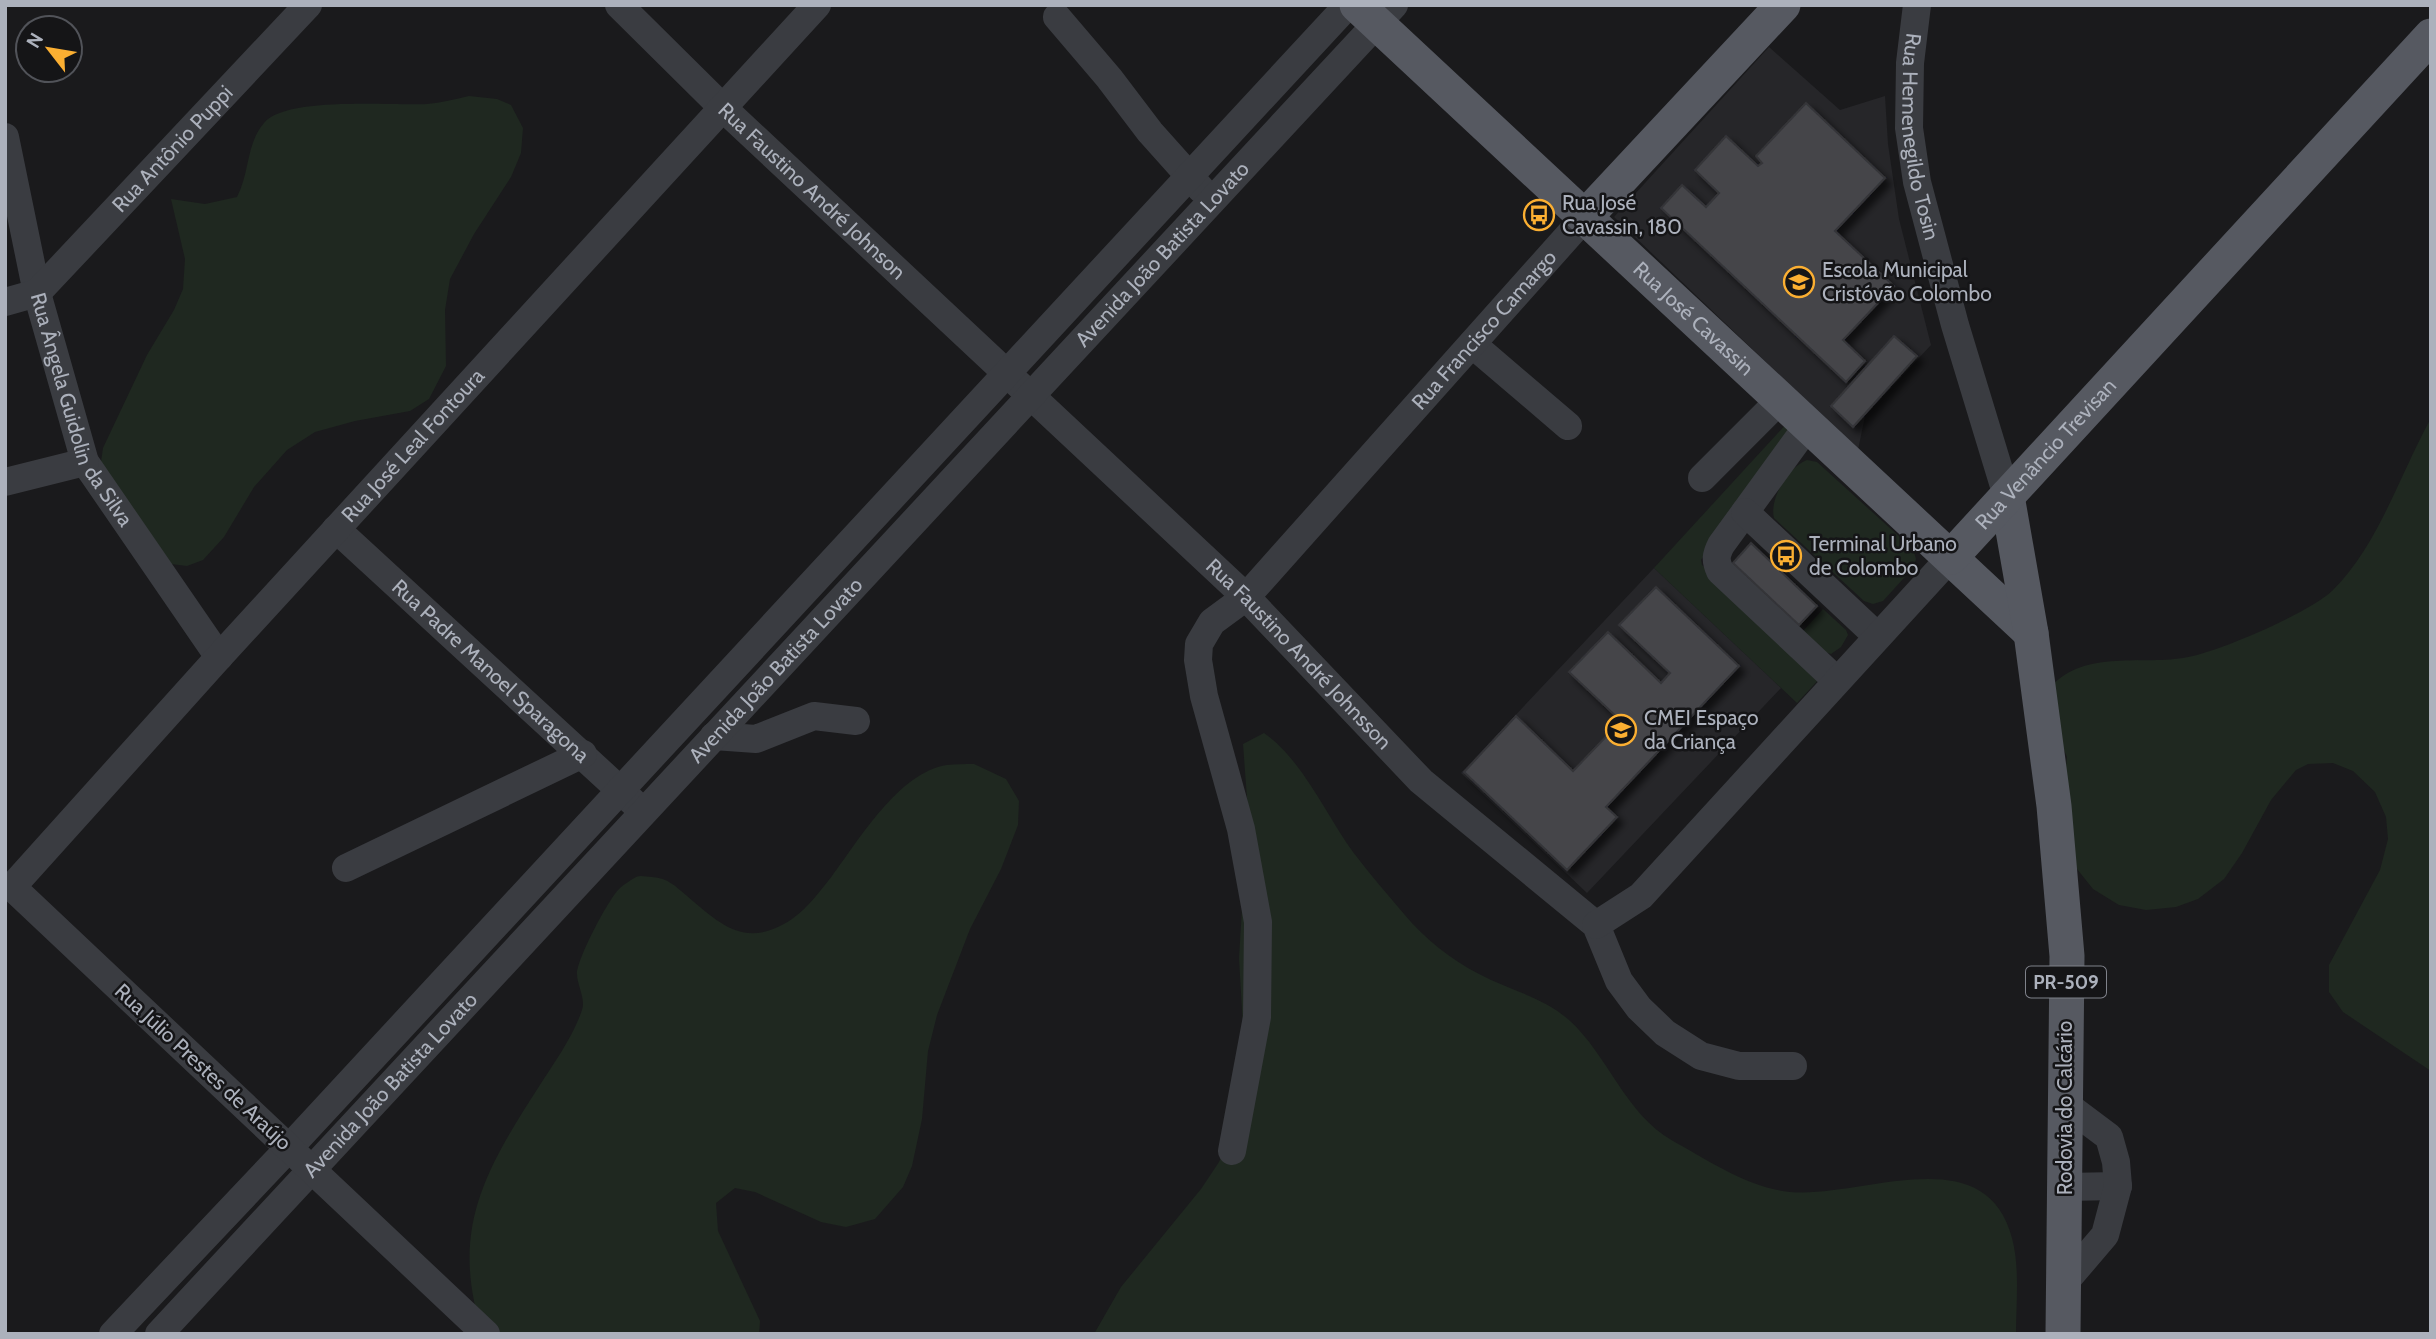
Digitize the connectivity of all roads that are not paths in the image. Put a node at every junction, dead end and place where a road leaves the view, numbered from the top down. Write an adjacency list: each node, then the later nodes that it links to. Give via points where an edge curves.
1 (309, 5): 17 (street, Rua Antônio Puppi)
2 (619, 5): 12 (street, Rua Faustino André Johnson)
3 (817, 5): 12 (street, Rua José Leal Fontoura)
4 (1348, 5): 10 (street, Avenida João Batista Lovato)
5 (1783, 5): 16 (main road, Rua Francisco Camargo)
6 (1917, 5): 28 (street, Rua Hemenegildo Tosin / PR-509, via 1909,128 1917,182)
7 (1376, 12): 11 (street, Avenida João Batista Lovato); 16 (main road, Rua José Cavassin)
8 (1057, 17): 14 (street)
9 (2431, 36): 28 (main road, Rua Venâncio Trevisan)
10 (1282, 77): 11 (street); 14 (street, Avenida João Batista Lovato)
11 (1307, 99): 15 (street, Avenida João Batista Lovato)
12 (723, 108): 20 (street, Rua Faustino André Johnson); 30 (street, Rua José Leal Fontoura)
13 (5, 137): 17 (street, Rua Ângela Guidolin da Silva)
14 (1190, 178): 15 (street); 20 (street, Avenida João Batista Lovato)
15 (1214, 201): 21 (street, Avenida João Batista Lovato)
16 (1585, 217): 19 (street, Rua Francisco Camargo); 22 (main road, Rua José Cavassin)
17 (37, 293): 18 (street); 25 (street, Rua Ângela Guidolin da Silva)
18 (5, 302)
19 (1472, 344): 24 (street); 32 (street, Rua Francisco Camargo)
20 (1007, 374): 21 (street, Rua Faustino André Johnsson); 40 (street, Avenida João Batista Lovato)
21 (1031, 396): 32 (street, Rua Faustino André Johnsson); 38 (street, Avenida João Batista Lovato)
22 (1781, 398): 23 (main road, Rua José Cavassin); 26 (street)
23 (1809, 424): 29 (street); 31 (main road, Rua José Cavassin)
24 (1568, 426)
25 (85, 462): 27 (street); 35 (street, Rua Ângela Guidolin da Silva)
26 (1702, 478)
27 (5, 482)
28 (2007, 496): 31 (main road, Rua Venâncio Trevisan); 33 (main road, Rua Hemenegildo Tosin / PR-509)
29 (1745, 512): 34 (street); 36 (street, via 1716,555 1720,571)
30 (336, 529): 35 (street, Rua José Leal Fontoura); 39 (street, Rua Padre Manoel Sparagona)
31 (1951, 557): 33 (main road, Rua José Cavassin); 34 (street, Rua Venâncio Trevisan)
32 (1246, 597): 44 (street, Rua Faustino André Johnsson, via 1420,781); 48 (street, Rua Francisco Camargo, via 1212,622 1199,644 1198,660 1241,829 1258,922 1257,1017)
33 (2031, 633): 46 (main road, Rodovia do Calcário / PR-509, via 2067,956)
34 (1877, 636): 36 (street, Rua Venâncio Trevisan)
35 (219, 657): 43 (street, Rua José Leal Fontoura)
36 (1836, 680): 44 (street, Rua Venâncio Trevisan, via 1641,896)
37 (856, 720): 38 (street, via 814,716 756,739)
38 (714, 736): 41 (street, Avenida João Batista Lovato)
39 (583, 754): 40 (street, Rua Padre Manoel Sparagona); 42 (street)
40 (621, 790): 41 (street, Rua Padre Manoel Sparagona); 47 (street, Avenida João Batista Lovato)
41 (644, 812): 49 (street, Avenida João Batista Lovato)
42 (346, 868)
43 (12, 887): 47 (street, Rua Júlio Prestes de Araújo)
44 (1596, 925): 45 (street, via 1619,981 1665,1033 1701,1056 1739,1066)
45 (1793, 1066)
46 (2065, 1104): 50 (street, via 2109,1137); 51 (main road, Rodovia do Calcário / PR-509)
47 (288, 1149): 49 (street, Rua Júlio Prestes de Araújo); 55 (street, Avenida João Batista Lovato)
48 (1232, 1151)
49 (311, 1169): 56 (street, Avenida João Batista Lovato); 57 (street, Rua Júlio Prestes de Araújo)
50 (2118, 1186): 51 (street); 53 (street)
51 (2065, 1187): 52 (main road, Rodovia do Calcário / PR-509)
52 (2064, 1227): 53 (street); 54 (main road, Rodovia do Calcário / PR-509)
53 (2105, 1235): 54 (street)
54 (2064, 1283): 58 (main road, Rodovia do Calcário / PR-509)
55 (113, 1334)
56 (159, 1334)
57 (486, 1334)
58 (2063, 1334)

